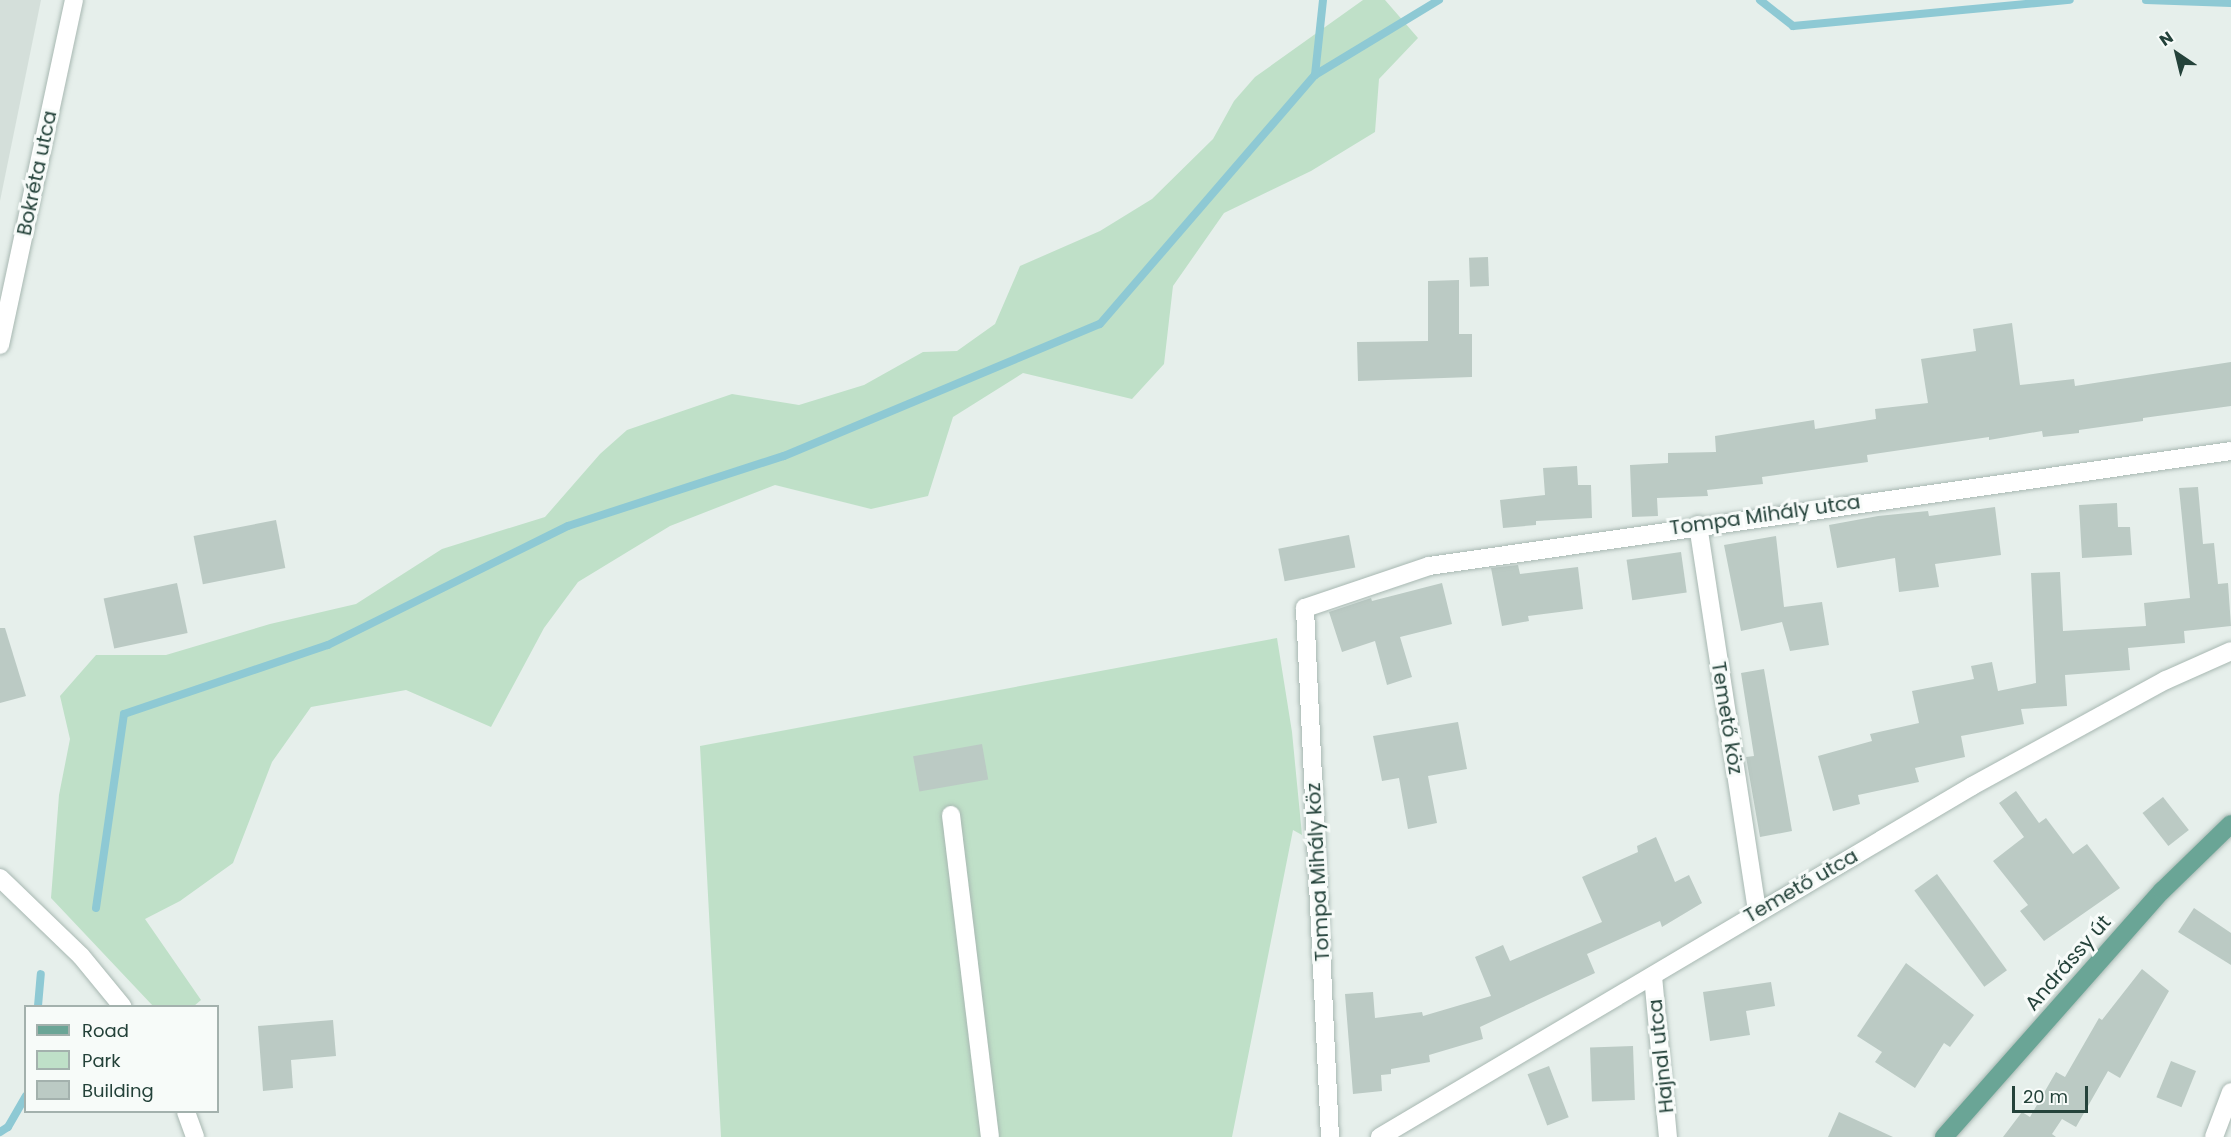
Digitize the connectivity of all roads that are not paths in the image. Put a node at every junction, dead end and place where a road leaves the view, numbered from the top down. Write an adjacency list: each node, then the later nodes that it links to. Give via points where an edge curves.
1 (74, 0): 2 (street, Bokréta utca)
2 (0, 345)
3 (2231, 451): 4 (street, Tompa Mihály utca)
4 (1698, 525): 5 (street, Tompa Mihály utca, via 1429,566); 10 (street, Temető köz)
5 (1305, 608): 17 (street, Tompa Mihály köz)
6 (2231, 651): 10 (street, Temető utca, via 2166,680 1972,786)
7 (951, 815): 16 (street)
8 (2231, 824): 20 (main road, Andrássy út, via 2162,891)
9 (0, 878): 12 (street, via 81,956)
10 (1757, 912): 11 (street, Temető utca)
11 (1653, 976): 18 (street, Temető utca); 19 (street, Hajnal utca)
12 (121, 1005)
13 (2231, 1092): 21 (street)
14 (186, 1113): 15 (street)
15 (195, 1137)
16 (990, 1137)
17 (1330, 1137)
18 (1380, 1137)
19 (1668, 1137)
20 (1944, 1137)
21 (2214, 1137)

